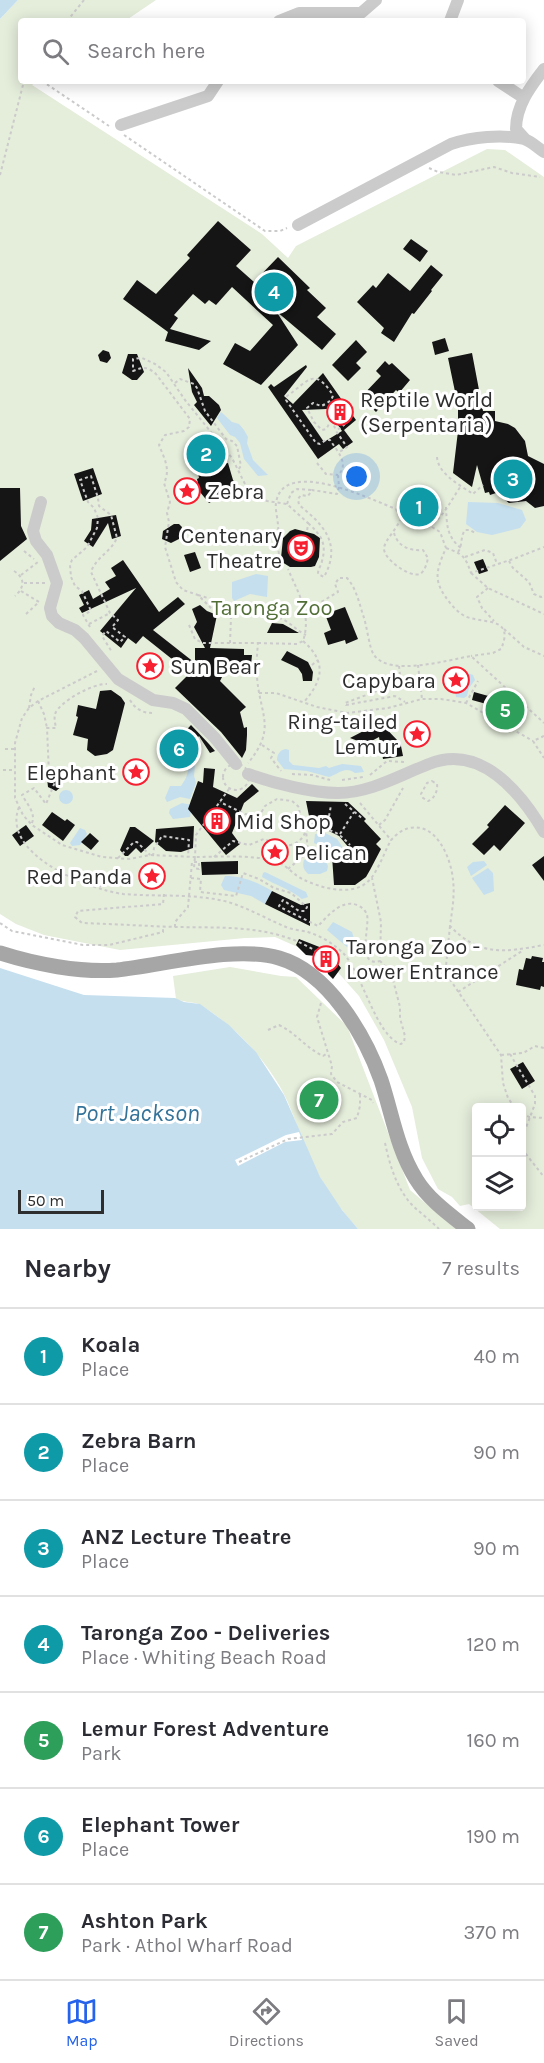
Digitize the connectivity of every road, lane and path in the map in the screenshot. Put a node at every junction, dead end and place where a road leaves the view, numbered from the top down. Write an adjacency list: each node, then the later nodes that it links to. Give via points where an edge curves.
1 (84, 0): 4 (path)
2 (376, 0): 5 (street, via 361,13 298,13)
3 (458, 0): 6 (street)
4 (69, 18)
5 (286, 18)
6 (451, 18)
7 (544, 69): 12 (street)
8 (23, 84): 18 (path)
9 (46, 84): 13 (path)
10 (216, 84): 14 (street, via 208,96)
11 (503, 84): 12 (street)
12 (524, 98): 15 (street, via 516,129)
13 (104, 123)
14 (121, 129): 20 (path, via 266,231)
15 (525, 139): 16 (street); 17 (street, via 470,138)
16 (544, 152)
17 (418, 162): 19 (path, via 456,175 494,167); 20 (street)
18 (0, 175)
19 (540, 177)
20 (298, 225)
21 (174, 383): 27 (path, via 232,458); 27 (path, via 180,379 197,388 205,411 226,439 237,446 241,466); 60 (path, via 155,364 133,358 133,371 144,367 156,374 190,419 189,427 165,435 159,445 168,470 164,483 170,502 165,547 177,582 183,590)
22 (332, 418): 23 (path); 23 (path, via 340,410 349,415); 24 (path, via 322,430 307,408 332,399 323,380 311,379 287,396 316,443 330,440)
23 (336, 431): 24 (path, via 347,447)
24 (338, 453): 28 (path, via 343,465)
25 (437, 457): 30 (path, via 448,477)
26 (317, 463): 28 (path, via 326,474)
27 (237, 471): 34 (path, via 255,495)
28 (338, 475): 31 (path)
29 (483, 485): 30 (path, via 473,494)
30 (460, 486): 36 (path)
31 (339, 487): 32 (path, via 337,494); 34 (path, via 307,481 292,483); 37 (path, via 396,509)
32 (312, 490): 35 (path, via 297,489); 38 (path, via 298,499 299,505 326,530 332,544 324,577 318,574 324,544 321,534)
33 (41, 502): 82 (street, via 33,531 57,583 50,608 52,616 75,630)
34 (276, 502): 35 (path); 48 (path)
35 (287, 504): 38 (path)
36 (446, 507): 39 (path); 45 (path, via 452,541)
37 (400, 520): 39 (path, via 422,530); 41 (path)
38 (308, 524): 40 (path)
39 (432, 527): 44 (path, via 440,532)
40 (307, 532)
41 (394, 533): 41 (path, via 387,539 385,555 406,571 421,573 428,558 423,550 402,546)
42 (476, 533): 45 (path, via 465,530)
43 (544, 547): 50 (path)
44 (446, 548): 47 (path); 69 (path, via 438,567 441,591 468,618)
45 (461, 548): 47 (path)
46 (24, 551): 55 (path, via 38,562)
47 (458, 552): 49 (path)
48 (279, 554)
49 (465, 557): 51 (path, via 485,550 493,553); 54 (path)
50 (509, 561): 51 (path); 62 (path, via 529,582 534,594)
51 (497, 564): 54 (path)
52 (288, 569): 63 (path)
53 (14, 570): 55 (path)
54 (471, 573): 58 (path)
55 (21, 575): 56 (path)
56 (24, 583): 57 (path); 59 (path)
57 (45, 583)
58 (488, 588): 67 (path); 69 (path, via 477,597)
59 (21, 591): 61 (path); 66 (path, via 39,602)
60 (198, 595): 64 (path, via 213,610); 64 (path, via 224,603)
61 (15, 596)
62 (544, 596)
63 (306, 610): 74 (path); 85 (path, via 338,592 335,584 339,578 347,578 368,630 370,649 383,663)
64 (224, 612): 76 (path, via 231,618)
65 (110, 613): 70 (path); 70 (path, via 91,572 94,563 117,538 111,515 99,506 91,476 80,480 98,518 97,528 87,547 70,565 75,586 82,591 91,611 83,615); 78 (path, via 118,620 112,627 125,637 120,642 106,632 102,636)
66 (26, 614)
67 (544, 614)
68 (267, 618): 74 (path, via 280,617)
69 (496, 622): 72 (path)
70 (89, 624): 73 (path)
71 (189, 625): 76 (path, via 195,639 203,643)
72 (504, 629): 79 (path, via 501,649); 80 (path, via 524,647)
73 (94, 634)
74 (306, 634): 75 (path)
75 (303, 641): 77 (path, via 297,645); 81 (path)
76 (230, 643): 77 (path)
77 (258, 643): 89 (path)
78 (112, 652)
79 (471, 656): 84 (path); 98 (path)
80 (544, 656)
81 (318, 660): 83 (path); 94 (path, via 318,683)
82 (108, 665): 92 (path); 93 (street, via 117,679)
83 (312, 665)
84 (418, 665): 85 (path); 91 (path)
85 (399, 666): 95 (path, via 400,675 355,685 375,686 376,691 345,702 346,705 396,696)
86 (478, 681): 96 (path)
87 (114, 685): 99 (path, via 100,683 87,688 58,709 54,716 56,728)
88 (35, 686): 97 (path)
89 (260, 693): 94 (path, via 276,693); 103 (path, via 265,724)
90 (129, 699): 93 (path, via 145,713 155,712)
91 (422, 699): 95 (path); 96 (path)
92 (38, 701): 97 (path); 99 (path)
93 (162, 702): 108 (street, via 186,709)
94 (304, 702): 95 (path, via 347,713)
95 (405, 702)
96 (466, 703): 102 (path)
97 (29, 708): 105 (path, via 22,718)
98 (544, 723)
99 (47, 728): 125 (path, via 49,774 55,782 46,804 34,788 22,795 33,812)
100 (191, 735): 107 (path)
101 (544, 736): 102 (path)
102 (533, 741): 106 (path)
103 (262, 745): 108 (path); 113 (path, via 274,753 271,758 283,773)
104 (4, 749): 105 (path)
105 (15, 749): 111 (path)
106 (544, 758)
107 (169, 760)
108 (243, 769): 113 (street, via 277,784 338,793); 116 (path, via 248,783 242,789)
109 (417, 769): 113 (street); 113 (path, via 406,762 387,761); 129 (street, via 449,759 466,760 488,769 509,784)
110 (3, 770): 111 (path)
111 (15, 770): 121 (path, via 15,798)
112 (222, 778): 116 (path)
113 (370, 782)
114 (406, 783): 126 (path)
115 (427, 783): 115 (path, via 432,781 438,789 428,801 421,794)
116 (229, 789): 118 (path)
117 (355, 797): 126 (path)
118 (220, 802): 128 (path, via 245,814 257,815 272,800 292,801 299,807); 137 (path, via 196,835)
119 (324, 802): 127 (path, via 332,802)
120 (342, 802): 122 (path)
121 (19, 807): 123 (path); 125 (path)
122 (354, 812): 124 (path); 130 (path)
123 (13, 813)
124 (363, 819)
125 (32, 825): 134 (path, via 62,845)
126 (379, 825): 131 (path)
127 (327, 828): 128 (path); 130 (path)
128 (306, 830): 138 (path, via 303,839 294,844 283,846 264,839 249,845 233,841); 140 (path, via 309,852)
129 (544, 832)
130 (340, 834): 132 (path)
131 (391, 840): 144 (path); 151 (path, via 403,830 424,829 444,847 453,879)
132 (350, 845)
133 (88, 849): 134 (path)
134 (84, 853): 139 (path)
135 (152, 856): 136 (path); 136 (path, via 162,836 189,840); 139 (path); 139 (path, via 134,842)
136 (188, 856): 137 (path)
137 (195, 857): 138 (path); 143 (path)
138 (213, 857): 140 (path, via 254,858 279,862)
139 (117, 858)
140 (288, 869): 144 (path, via 302,880 345,891)
141 (49, 870): 145 (path)
142 (128, 877): 145 (path, via 106,879)
143 (191, 878): 147 (path); 148 (path, via 201,879 200,892 236,896 243,873 291,893 307,908)
144 (372, 878): 157 (path, via 381,922)
145 (100, 888): 146 (path, via 122,894)
146 (164, 894): 147 (path); 152 (path, via 163,904 78,911 75,918 82,923)
147 (189, 898): 153 (path, via 188,907); 157 (path, via 226,902 289,929 325,939 344,954 378,1019 392,1039 401,1044 405,1036 392,972)
148 (299, 911): 149 (path); 149 (path, via 281,901 280,907)
149 (297, 916): 157 (path, via 318,926 339,906 357,905 368,917 367,956 375,963)
150 (0, 923): 152 (path, via 12,931 83,945 109,945 163,932)
151 (450, 926): 155 (path, via 475,945 495,951); 159 (path, via 446,966)
152 (163, 927): 153 (path)
153 (175, 927): 158 (path, via 240,928 277,934 324,957)
154 (544, 945): 155 (path)
155 (523, 950): 159 (path)
156 (0, 953): 178 (main road, via 100,971 234,954 265,954 294,963 325,987 351,1020 373,1059 398,1138 416,1179 439,1206)
157 (380, 962)
158 (314, 966)
159 (458, 992): 164 (path)
160 (322, 1001): 163 (path, via 317,1017)
161 (268, 1030): 163 (path, via 279,1025 312,1050 323,1056)
162 (544, 1048): 165 (path, via 535,1046 523,1053)
163 (328, 1053): 166 (path, via 331,1074 337,1082)
164 (501, 1054): 165 (path); 167 (path, via 503,1083)
165 (510, 1054): 170 (path, via 535,1096)
166 (360, 1094): 168 (path, via 372,1100); 175 (path, via 357,1118 343,1122 332,1134 288,1139)
167 (512, 1103)
168 (375, 1107)
169 (526, 1115): 170 (path)
170 (529, 1117): 171 (path); 172 (path)
171 (544, 1118)
172 (526, 1126)
173 (384, 1138): 177 (path, via 397,1184)
174 (526, 1154): 176 (path)
175 (239, 1162)
176 (544, 1177)
177 (439, 1229)
178 (468, 1229)

